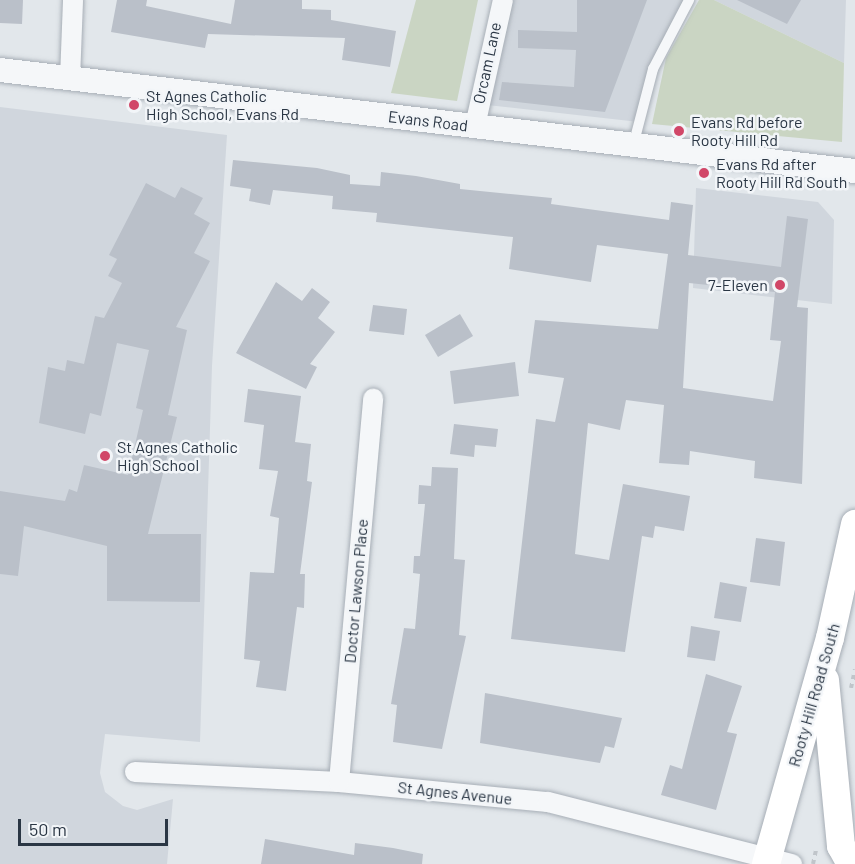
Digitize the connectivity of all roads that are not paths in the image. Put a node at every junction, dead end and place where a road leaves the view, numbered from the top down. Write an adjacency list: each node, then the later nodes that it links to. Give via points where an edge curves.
1 (73, 0): 5 (street)
2 (503, 0): 6 (street, Orcam Lane)
3 (688, 0): 7 (lane, via 653,69)
4 (0, 70): 5 (street, Evans Road)
5 (70, 79): 6 (street, Evans Road)
6 (475, 126): 7 (street, Evans Road)
7 (633, 146): 8 (street, Evans Road)
8 (855, 171)
9 (373, 399): 13 (street, Doctor Lawson Place)
10 (855, 524): 11 (main road, Rooty Hill Road South)
11 (823, 663): 14 (main road, Rooty Hill Road South); 15 (main road, via 841,846)
12 (135, 772): 13 (street, St Agnes Avenue)
13 (339, 782): 14 (street, St Agnes Avenue, via 588,808)
14 (775, 862)
15 (851, 864)

